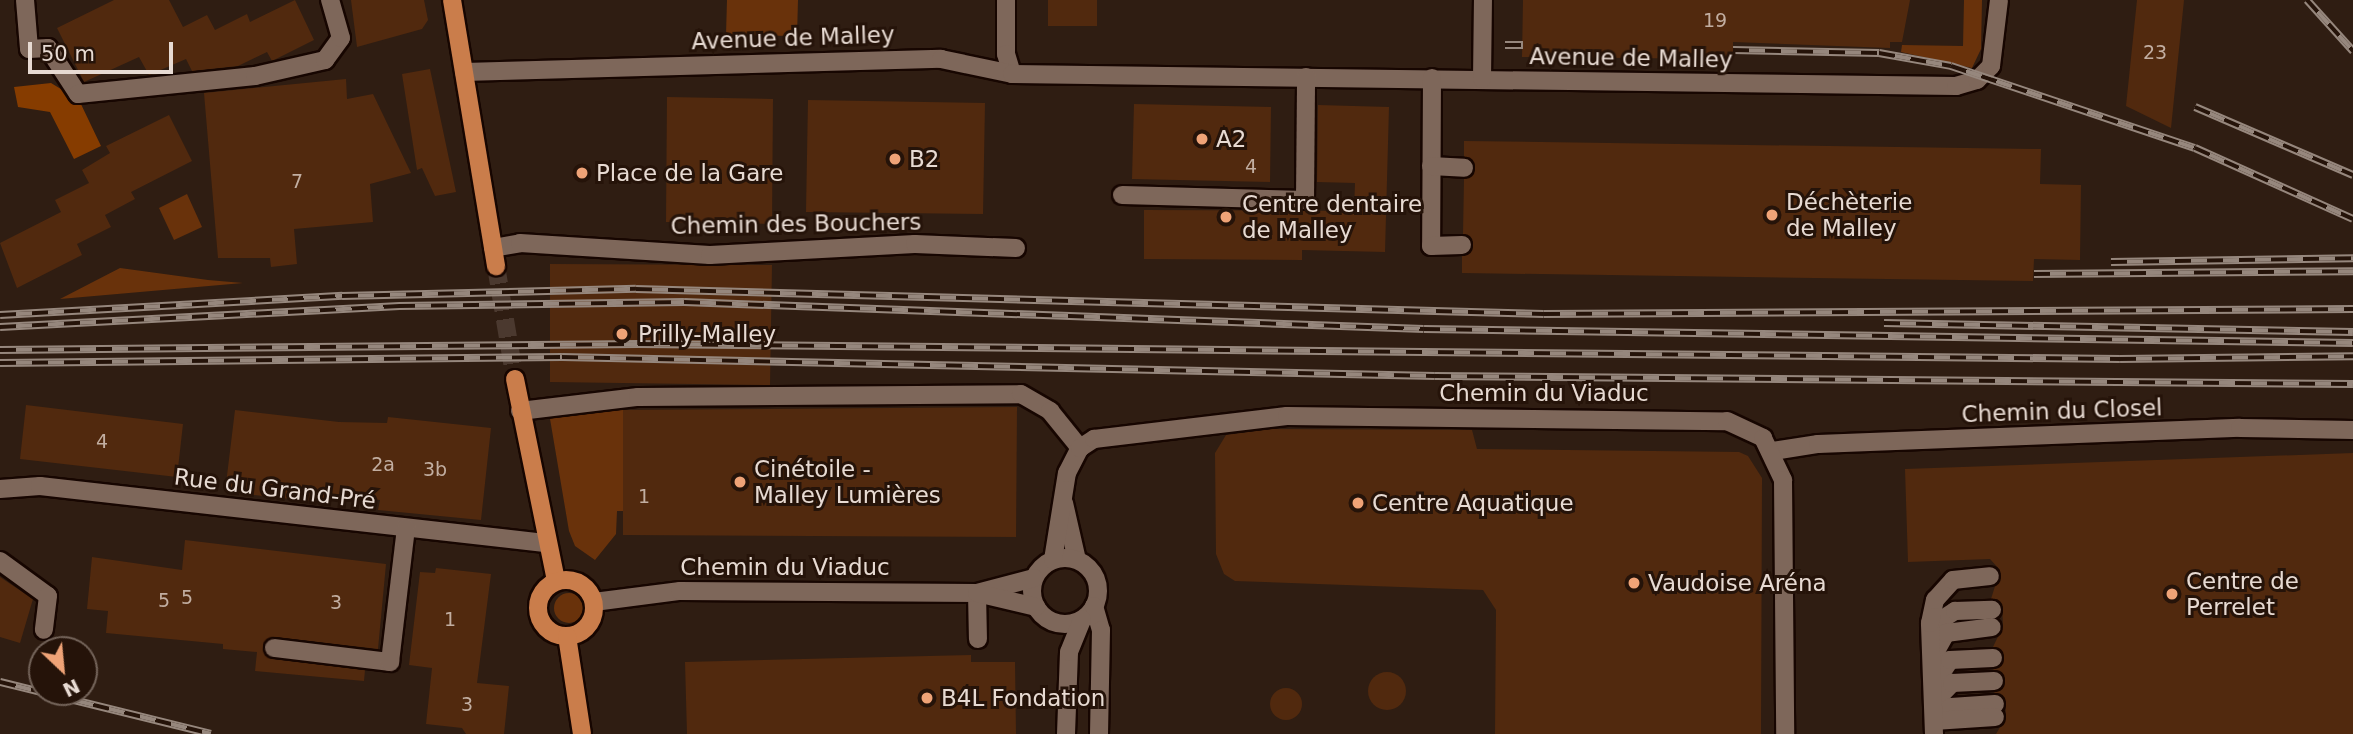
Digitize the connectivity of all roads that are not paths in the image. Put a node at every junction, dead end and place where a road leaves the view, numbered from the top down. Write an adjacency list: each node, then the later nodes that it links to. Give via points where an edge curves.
1 (24, 0): 2 (street, via 29,50 48,48 78,94 256,76 325,60 341,38)
2 (330, 0)
3 (452, 0): 7 (main road)
4 (1006, 0): 8 (street, via 1006,54)
5 (1483, 0): 11 (street)
6 (1999, 0): 11 (street, Avenue de Malley, via 1991,66 1977,80 1956,86)
7 (464, 72): 8 (street, Avenue de Malley, via 941,59); 16 (main road)
8 (1013, 74): 9 (street, Avenue de Malley)
9 (1306, 77): 10 (street, Avenue de Malley); 14 (street, via 1306,200)
10 (1432, 78): 11 (street, Avenue de Malley); 12 (street)
11 (1482, 79)
12 (1431, 166): 13 (street); 15 (street, via 1431,246)
13 (1464, 168)
14 (1122, 195)
15 (1462, 246)
16 (494, 248): 17 (street, Chemin des Bouchers, via 520,243 710,255 915,244); 18 (main road)
17 (1016, 248)
18 (496, 267)
19 (515, 379): 20 (main road)
20 (520, 411): 22 (street, via 638,397 1021,394 1050,411); 27 (main road)
21 (2353, 430): 23 (street, Chemin du Closel, via 2240,428 1818,444)
22 (1080, 448): 23 (street, Chemin du Viaduc, via 1094,439 1195,424 1301,416 1727,421 1748,427); 25 (street, via 1067,473)
23 (1773, 451): 49 (street, Chemin du Viaduc, via 1783,480)
24 (0, 489): 26 (street, Rue du Grand-Pré, via 40,486)
25 (1063, 502): 28 (street); 29 (street)
26 (406, 528): 27 (street, Rue du Grand-Pré); 42 (street, via 390,662)
27 (545, 542): 32 (main road)
28 (1053, 560): 29 (street); 31 (street)
29 (1077, 560): 37 (street, via 1096,579)
30 (0, 561): 39 (street, via 48,596)
31 (1034, 578): 33 (street, Chemin du Viaduc); 36 (street)
32 (556, 581): 35 (main road, via 581,583); 40 (main road, via 542,593 538,612 549,630)
33 (977, 593): 35 (street, Chemin du Viaduc, via 660,591); 36 (street, Chemin du Viaduc); 41 (street)
34 (1991, 600): 45 (street, via 1947,633); 45 (street, via 1946,604); 45 (street, via 1953,580 1935,600)
35 (594, 602): 40 (main road, via 588,626)
36 (1036, 607): 38 (street)
37 (1088, 613): 38 (street); 43 (street); 48 (street, via 1101,630)
38 (1051, 621): 43 (street)
39 (44, 629)
40 (567, 636): 46 (main road)
41 (978, 639)
42 (274, 648)
43 (1069, 652): 47 (street)
44 (1994, 681): 45 (street); 45 (street); 45 (street, via 1950,649)
45 (1933, 689)
46 (582, 734)
47 (1066, 734)
48 (1099, 734)
49 (1785, 734)

